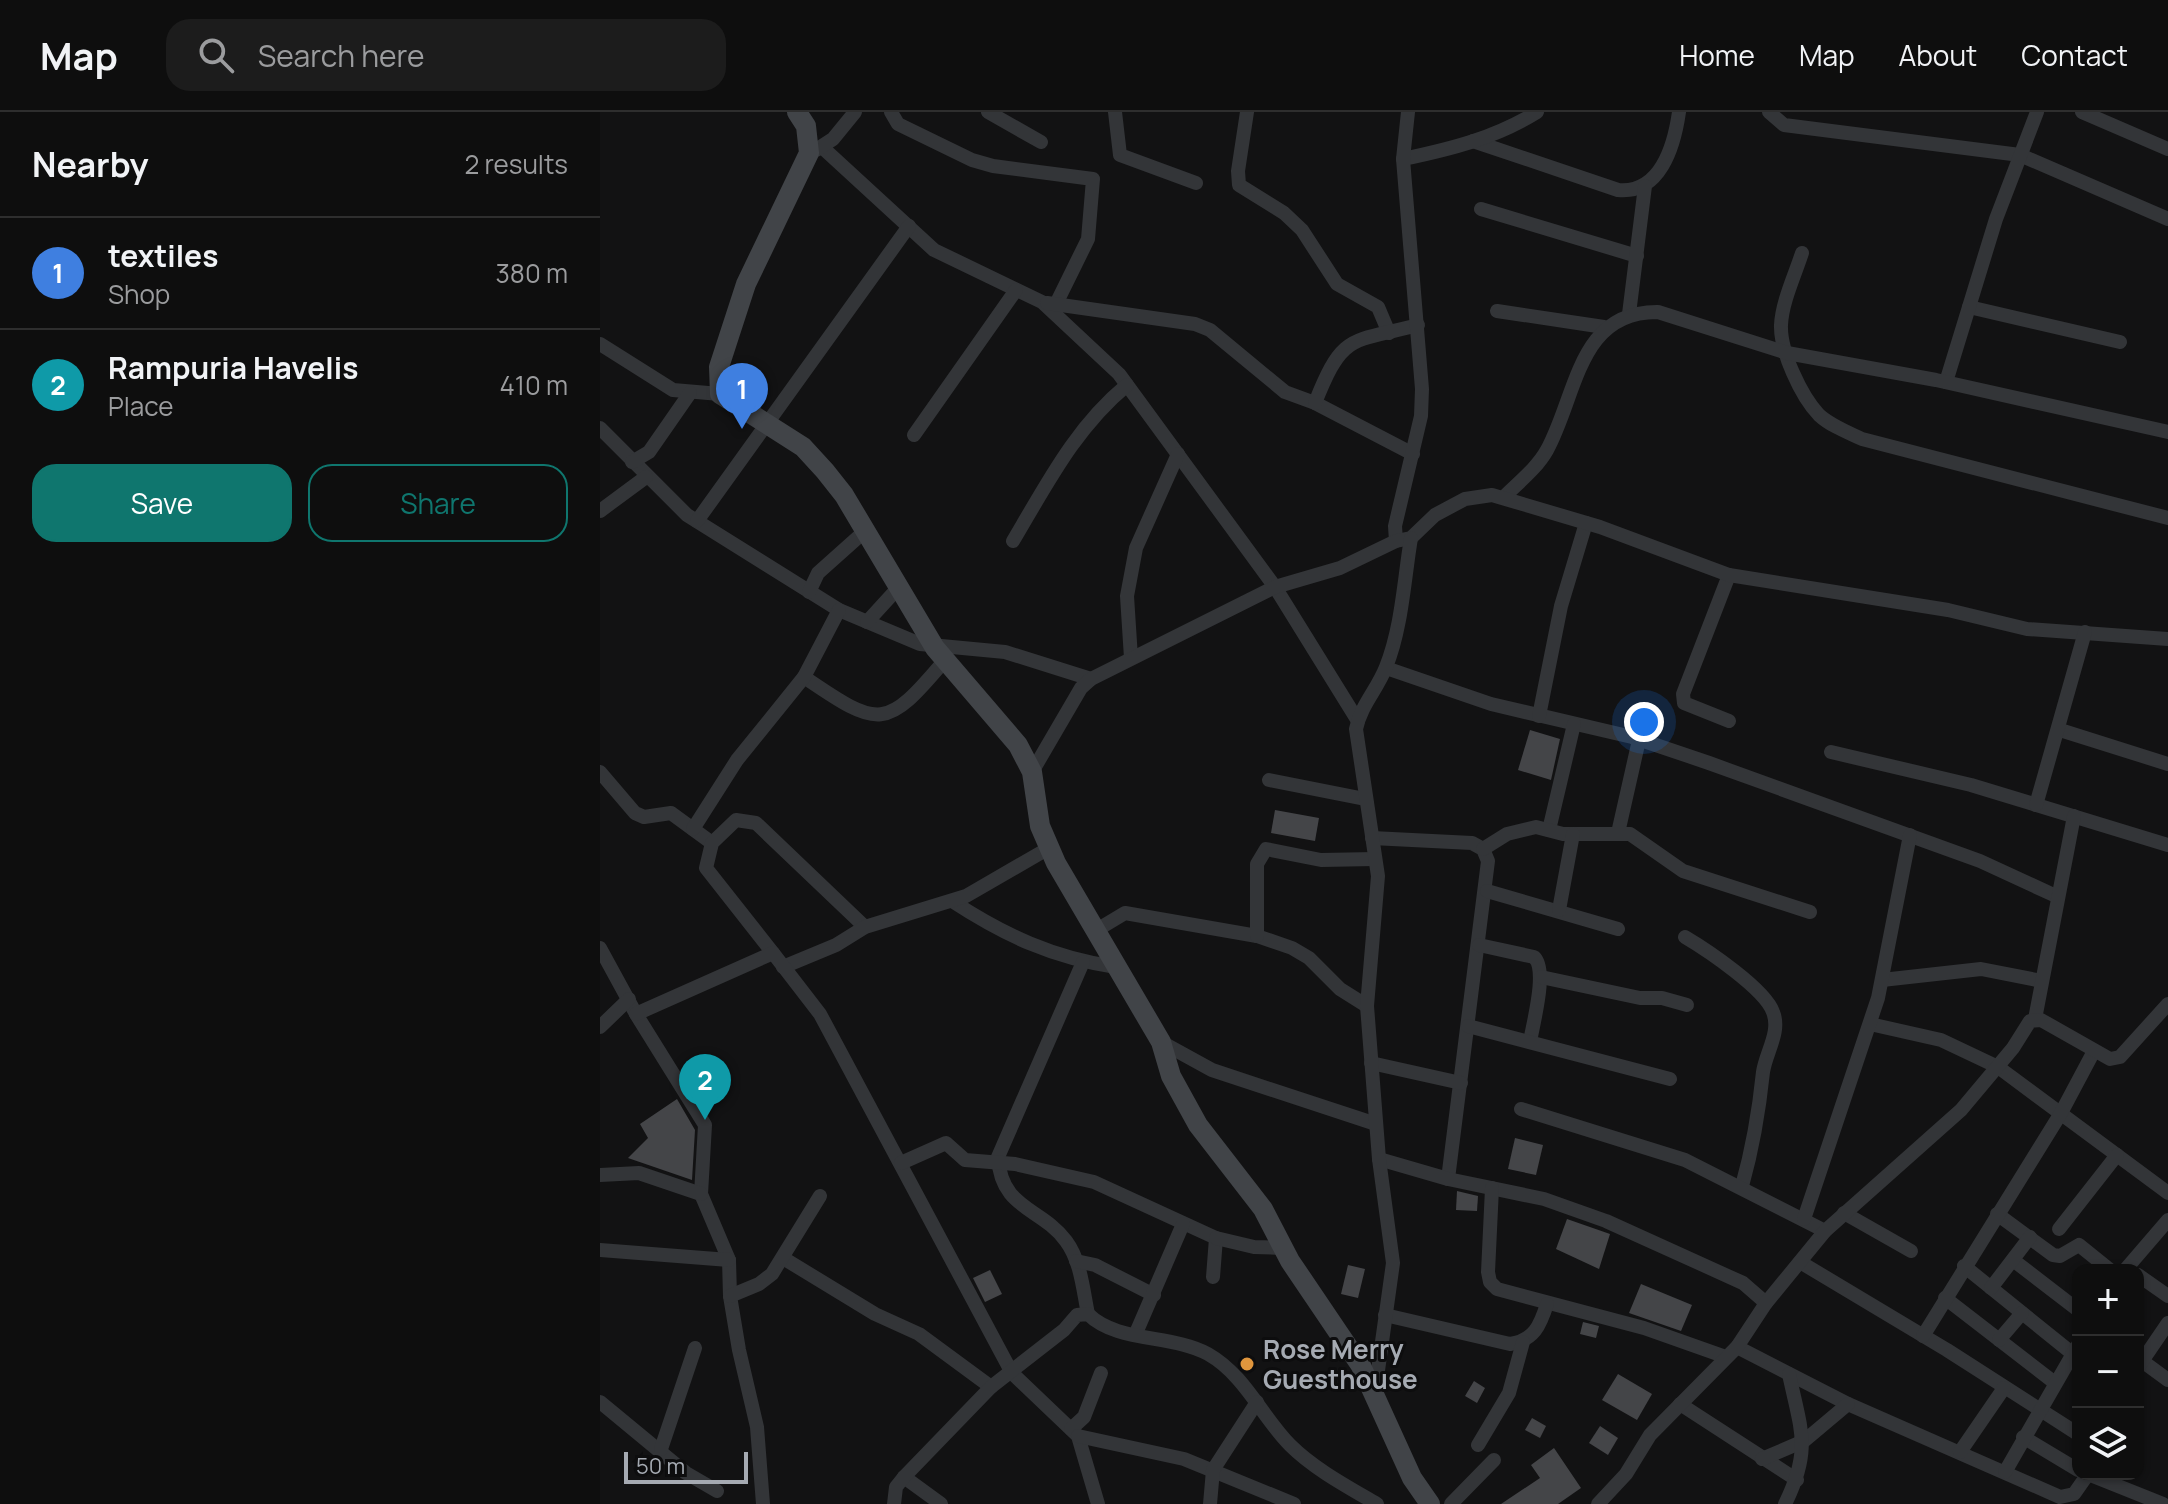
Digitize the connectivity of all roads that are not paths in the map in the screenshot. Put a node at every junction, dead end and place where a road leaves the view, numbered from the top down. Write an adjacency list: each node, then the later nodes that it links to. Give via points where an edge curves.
1 (797, 112): 16 (street)
2 (855, 112): 16 (street)
3 (891, 112): 27 (street, via 898,124 972,160 1093,179 1088,239)
4 (988, 112): 14 (street)
5 (1115, 112): 19 (street, via 1120,155)
6 (1247, 112): 33 (street, via 1239,185 1302,230 1337,284 1378,307)
7 (1408, 112): 18 (street)
8 (1537, 112): 13 (street)
9 (1679, 112): 20 (street, via 1660,171)
10 (1769, 112): 17 (street, via 1784,125)
11 (2037, 112): 17 (street)
12 (2082, 112): 15 (street)
13 (1473, 141): 18 (street); 20 (street, via 1618,190)
14 (1041, 142)
15 (2168, 149)
16 (816, 150): 23 (street); 40 (street, via 746,284 719,367)
17 (2020, 155): 22 (street); 28 (street)
18 (1403, 159): 31 (street)
19 (1196, 183)
20 (1645, 186): 25 (street)
21 (1481, 209): 25 (street)
22 (2168, 219)
23 (909, 226): 26 (street, via 945,258); 42 (street)
24 (1802, 253): 36 (street, via 1781,325)
25 (1637, 256): 30 (street)
26 (1016, 290): 27 (street); 45 (street)
27 (1049, 303): 38 (street); 41 (street, via 1195,324 1210,330 1285,392)
28 (1969, 307): 34 (street); 37 (street)
29 (1497, 311): 32 (street)
30 (1629, 314): 32 (street); 36 (street, via 1658,312)
31 (1418, 325): 33 (street); 47 (street, via 1422,389)
32 (1604, 327): 50 (street, via 1591,345 1546,451)
33 (1389, 333): 41 (street, via 1354,342 1336,354)
34 (2120, 342)
35 (600, 344): 39 (street, via 673,390)
36 (1787, 353): 37 (street); 52 (street, via 1819,415 1862,439)
37 (1946, 382): 44 (street)
38 (1127, 385): 46 (street); 57 (street, via 1074,439)
39 (690, 393): 40 (street); 48 (street, via 649,452)
40 (720, 394): 42 (street)
41 (1315, 403): 47 (street)
42 (767, 426): 53 (street); 55 (street, via 813,458)
43 (600, 428): 48 (street)
44 (2168, 432)
45 (914, 435)
46 (1178, 454): 59 (street); 67 (street, via 1136,548 1127,596)
47 (1413, 454): 56 (street, via 1398,510)
48 (632, 462): 49 (street)
49 (646, 477): 51 (street); 53 (street)
50 (1505, 496): 54 (street); 56 (street, via 1465,499)
51 (600, 511)
52 (2168, 518)
53 (697, 521): 61 (street)
54 (1586, 523): 58 (street); 71 (street, via 1561,606)
55 (865, 531): 60 (street); 61 (street, via 818,573)
56 (1404, 539): 59 (street, via 1340,568); 68 (street, via 1395,639)
57 (1013, 541)
58 (1729, 575): 64 (street, via 1948,610 2027,629); 73 (street, via 1683,694 1684,703 1693,709)
59 (1275, 587): 67 (street); 72 (street)
60 (898, 588): 63 (street); 66 (street)
61 (809, 592): 62 (street)
62 (839, 610): 63 (street); 69 (street)
63 (867, 622): 66 (street)
64 (2085, 632): 65 (street); 75 (street)
65 (2168, 639)
66 (940, 654): 69 (street, via 908,703 889,715 860,712); 70 (street, via 1005,652); 80 (street, via 1018,745)
67 (1131, 658): 70 (street)
68 (1386, 668): 71 (street); 72 (street)
69 (804, 677): 85 (street, via 737,760)
70 (1091, 679): 80 (street)
71 (1539, 716): 74 (street)
72 (1358, 721): 82 (street)
73 (1729, 721)
74 (1574, 724): 76 (street); 86 (street)
75 (2060, 730): 78 (street); 83 (street)
76 (1639, 740): 87 (street); 89 (street)
77 (1831, 752): 83 (street)
78 (2168, 764)
79 (600, 772): 85 (street, via 635,813 671,813)
80 (1032, 772): 93 (street)
81 (1269, 780): 82 (street)
82 (1365, 799): 90 (street)
83 (2036, 805): 84 (street)
84 (2074, 816): 92 (street); 97 (street)
85 (693, 829): 91 (street)
86 (1549, 830): 88 (street); 94 (street, via 1523,828)
87 (1618, 833): 88 (street); 100 (street, via 1637,838 1683,871)
88 (1573, 834): 99 (street)
89 (1910, 835): 97 (street); 113 (street)
90 (1372, 838): 94 (street, via 1472,843); 95 (street)
91 (712, 843): 101 (street, via 736,820 756,823); 108 (street, via 709,877)
92 (2168, 845)
93 (1049, 848): 98 (street); 103 (street)
94 (1483, 849): 96 (street)
95 (1375, 859): 104 (street, via 1321,860 1266,849 1257,864); 118 (street, via 1379,893)
96 (1487, 891): 99 (street); 106 (street)
97 (2056, 896): 114 (street)
98 (952, 901): 101 (street); 109 (street, via 1030,947)
99 (1559, 910): 102 (street)
100 (1810, 912)
101 (865, 927): 110 (street)
102 (1618, 929)
103 (1095, 931): 104 (street, via 1125,913); 111 (street)
104 (1257, 936): 118 (street, via 1309,958 1340,989)
105 (1685, 937): 141 (street, via 1758,992 1776,1024)
106 (1479, 945): 112 (street, via 1534,957); 123 (street)
107 (600, 948): 115 (street)
108 (773, 953): 110 (street); 119 (street)
109 (1083, 962): 111 (street); 138 (street)
110 (783, 967): 137 (street, via 820,1014)
111 (1116, 967): 125 (street)
112 (1541, 977): 117 (street); 126 (street)
113 (1882, 980): 114 (street, via 1981,969); 122 (street)
114 (2042, 981): 120 (street)
115 (629, 999): 119 (street); 124 (street)
116 (2168, 1004): 121 (street)
117 (1687, 1005)
118 (1367, 1006): 128 (street)
119 (636, 1014): 144 (street, via 705,1125)
120 (2035, 1019): 127 (street); 129 (street, via 2025,1025)
121 (2163, 1019): 127 (street, via 2120,1057 2110,1059)
122 (1870, 1024): 129 (street, via 1941,1040); 148 (street)
123 (1468, 1026): 126 (street); 131 (street)
124 (600, 1027)
125 (1161, 1042): 134 (street, via 1212,1070); 155 (street, via 1171,1076 1198,1125 1263,1209)
126 (1530, 1042): 130 (street)
127 (2094, 1051): 133 (street)
128 (1371, 1063): 131 (street); 134 (street)
129 (1998, 1067): 133 (street); 146 (street, via 1961,1110)
130 (1670, 1079)
131 (1461, 1083): 140 (street)
132 (1521, 1109): 141 (street, via 1685,1160)
133 (2061, 1113): 135 (street); 147 (street)
134 (1376, 1124): 136 (street)
135 (2117, 1155): 143 (street); 151 (street)
136 (1379, 1159): 140 (street); 178 (street, via 1393,1263)
137 (901, 1163): 138 (street, via 946,1143 965,1160); 190 (street)
138 (998, 1163): 150 (street, via 1094,1182); 161 (street, via 1013,1199 1059,1232)
139 (600, 1175): 144 (street, via 639,1173)
140 (1448, 1179): 142 (street)
141 (1742, 1186): 148 (street)
142 (1492, 1188): 173 (street, via 1606,1221 1743,1283); 174 (street, via 1490,1282)
143 (2168, 1193)
144 (701, 1194): 159 (street)
145 (820, 1196): 158 (street)
146 (1844, 1213): 152 (street); 157 (street)
147 (1997, 1214): 153 (street); 165 (street)
148 (1804, 1219): 152 (street)
149 (2168, 1220): 164 (street)
150 (1183, 1224): 154 (street); 169 (street)
151 (2059, 1229)
152 (1825, 1231): 162 (street)
153 (2030, 1237): 160 (street); 163 (street, via 2060,1256 2079,1245)
154 (1216, 1238): 155 (street); 166 (street)
155 (1283, 1248): 197 (street)
156 (600, 1250): 159 (street)
157 (1911, 1251)
158 (783, 1258): 170 (street, via 759,1284); 195 (street, via 875,1314 919,1334)
159 (729, 1260): 170 (street)
160 (2013, 1260): 168 (street); 175 (street)
161 (1076, 1261): 169 (street); 177 (street)
162 (1800, 1262): 173 (street); 181 (street)
163 (2103, 1264)
164 (2135, 1264)
165 (1964, 1266): 168 (street); 172 (street)
166 (1213, 1277)
167 (2144, 1279): 171 (street)
168 (1991, 1288): 176 (street)
169 (1154, 1295): 180 (street)
170 (730, 1296): 220 (street, via 757,1427)
171 (2168, 1296)
172 (1945, 1298): 181 (street); 182 (street)
173 (1766, 1303): 186 (street)
174 (1547, 1304): 183 (street, via 1541,1323); 186 (street)
175 (2072, 1305)
176 (2022, 1313): 182 (street); 184 (street)
177 (1088, 1314): 180 (street, via 1100,1325); 190 (street, via 1077,1315)
178 (1385, 1315): 183 (street, via 1468,1336); 197 (street)
179 (2168, 1323): 188 (street)
180 (1136, 1333): 199 (street, via 1210,1355)
181 (1923, 1336): 196 (street)
182 (1999, 1340): 194 (street)
183 (1523, 1342): 207 (street, via 1509,1393)
184 (2072, 1347)
185 (695, 1348): 208 (street)
186 (1732, 1352): 192 (street); 200 (street)
187 (2072, 1354): 194 (street)
188 (2144, 1355)
189 (2144, 1365): 193 (street)
190 (1012, 1373): 195 (street); 204 (street)
191 (1101, 1373): 204 (street)
192 (1789, 1374): 201 (street); 206 (street)
193 (2168, 1380)
194 (2055, 1383): 202 (street)
195 (991, 1387): 215 (street)
196 (2004, 1388): 202 (street); 209 (street)
197 (1375, 1392): 226 (street, via 1412,1478)
198 (600, 1402): 208 (street)
199 (1257, 1402): 213 (street); 225 (street, via 1292,1447)
200 (1680, 1404): 210 (street); 228 (street)
201 (1848, 1404): 206 (street); 209 (street)
202 (2038, 1410): 203 (street); 205 (street)
203 (2072, 1430)
204 (1075, 1432): 213 (street); 219 (street)
205 (2023, 1437): 212 (street); 214 (street)
206 (1804, 1441): 210 (street); 216 (street)
207 (1478, 1445)
208 (661, 1449): 217 (street, via 686,1473)
209 (1960, 1452): 214 (street)
210 (1762, 1459): 216 (street)
211 (1494, 1460): 227 (street)
212 (2072, 1466)
213 (1213, 1470): 223 (street); 224 (street)
214 (2005, 1472): 218 (street)
215 (904, 1477): 221 (street, via 896,1487); 222 (street)
216 (1797, 1480): 229 (street)
217 (717, 1491)
218 (2058, 1500): 230 (street, via 2074,1494 2088,1474)
219 (1095, 1503)
220 (763, 1504)
221 (894, 1504)
222 (941, 1504)
223 (1210, 1504)
224 (1294, 1504)
225 (1377, 1504)
226 (1430, 1504)
227 (1451, 1504)
228 (1598, 1504)
229 (1785, 1504)
230 (2163, 1504)

